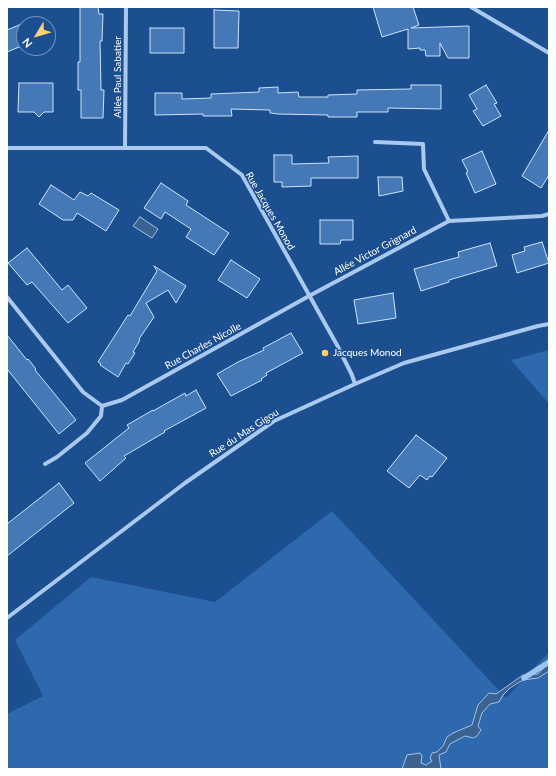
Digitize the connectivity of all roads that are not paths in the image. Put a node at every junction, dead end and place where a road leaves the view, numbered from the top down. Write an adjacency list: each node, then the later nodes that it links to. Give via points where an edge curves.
1 (126, 7): 6 (street, Allée Paul Sabatier)
2 (471, 7): 3 (street)
3 (549, 53)
4 (375, 142): 8 (street, via 423,144 424,169)
5 (7, 148): 6 (street, Rue Jacques Monod)
6 (126, 148): 9 (street, Rue Jacques Monod, via 206,148 242,175)
7 (549, 214): 8 (street, Allée Victor Grignard)
8 (449, 221): 9 (street, Allée Victor Grignard)
9 (309, 296): 12 (street, Rue Jacques Monod, via 337,345); 13 (street, Rue Charles Nicolle, via 122,400)
10 (7, 298): 13 (street, via 83,392)
11 (549, 324): 12 (street, Rue du Mas Gigou, via 404,363)
12 (355, 384): 15 (street, Rue du Mas Gigou, via 274,421 185,483)
13 (102, 406): 14 (street, via 101,416 87,433)
14 (45, 464)
15 (7, 618)

